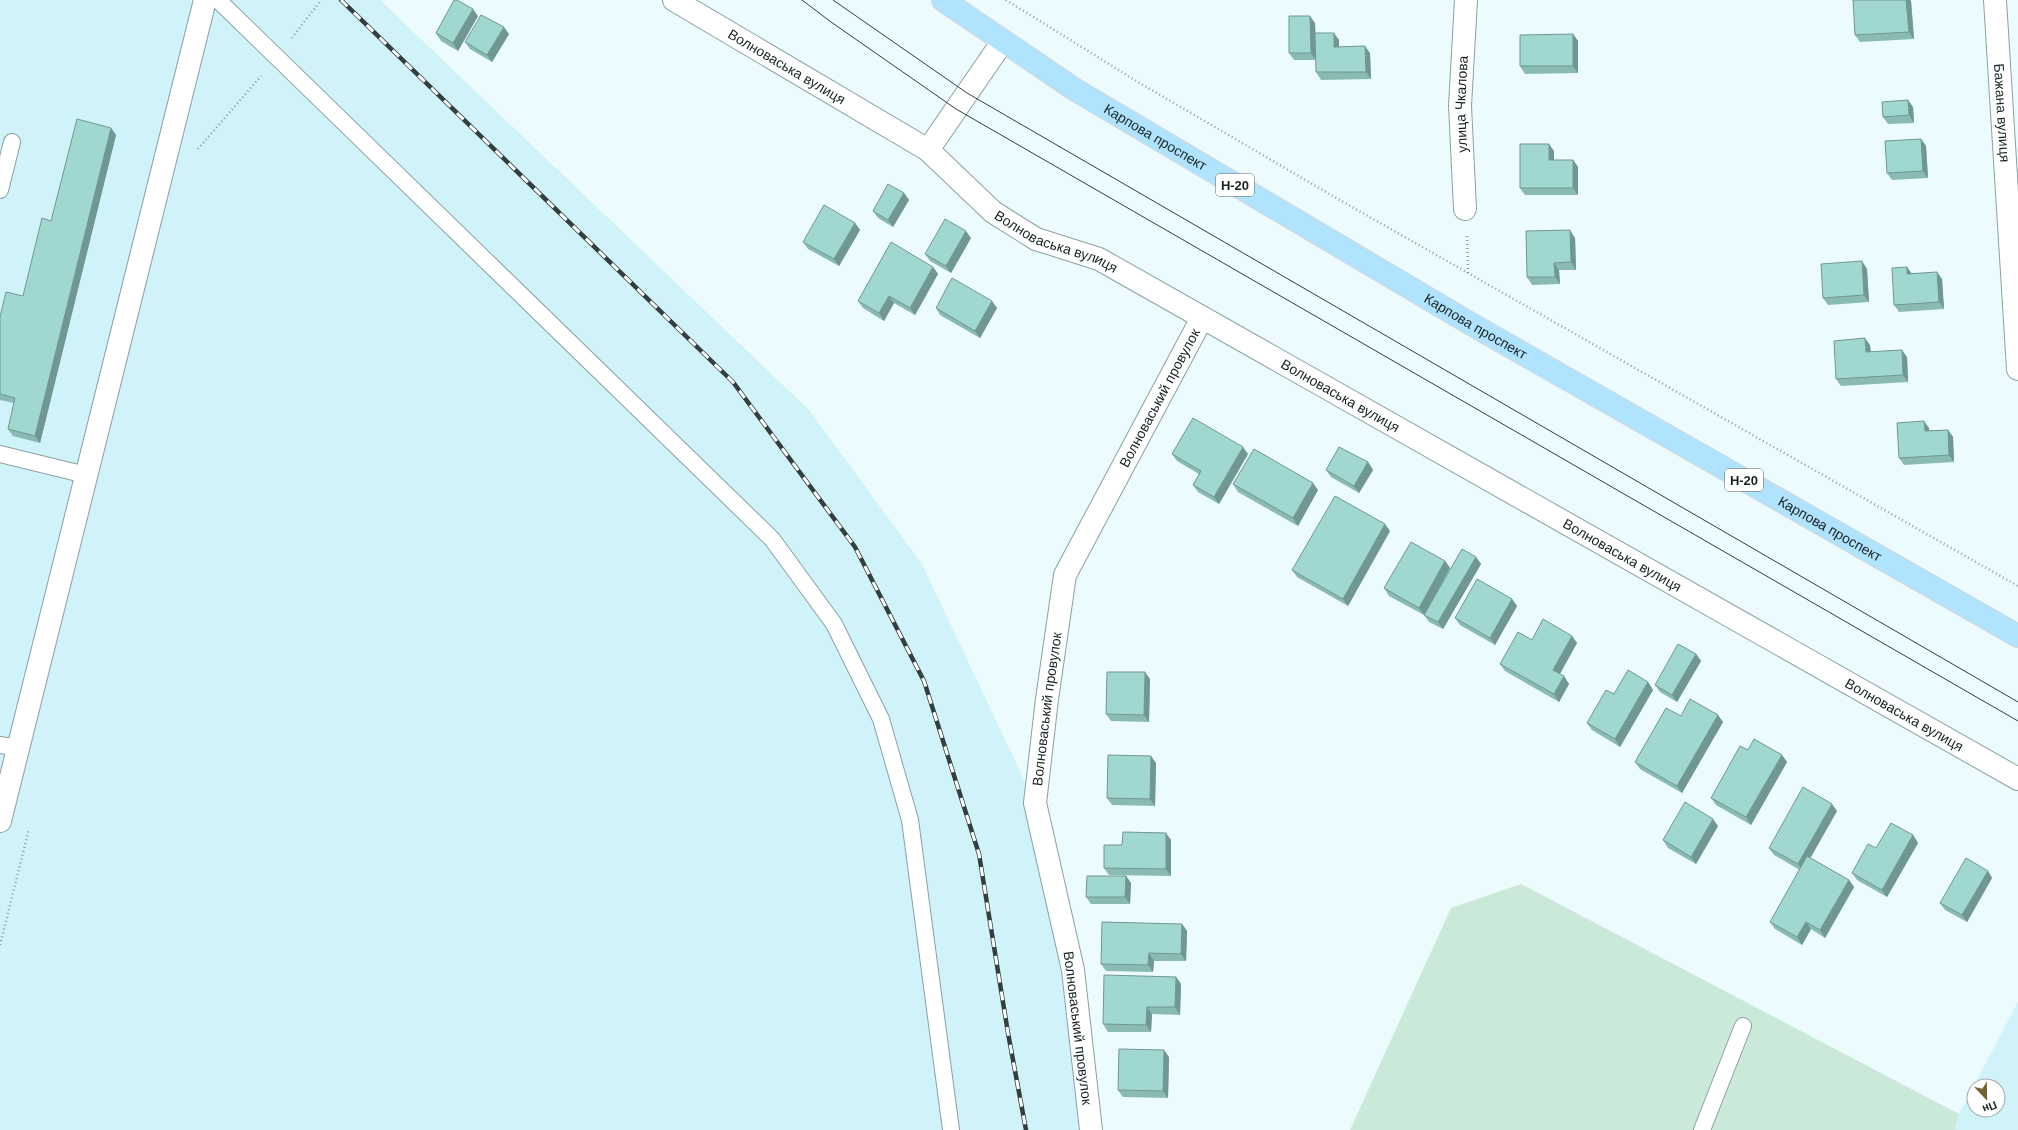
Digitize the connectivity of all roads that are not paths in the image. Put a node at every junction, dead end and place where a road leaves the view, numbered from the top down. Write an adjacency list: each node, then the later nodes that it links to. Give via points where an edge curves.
1 (204, 0): 16 (street)
2 (218, 0): 22 (lane, via 772,539 834,624 881,719 910,820)
3 (674, 0): 9 (street, Волноваська вулиця)
4 (943, 0): 7 (main road, Карпова проспект / Н-20)
5 (1466, 0): 11 (street, улица Чкалова, via 1460,106)
6 (1995, 0): 13 (street, Бажана вулиця)
7 (1003, 41): 9 (street); 17 (main road, Карпова проспект / Н-20, via 1074,89 1470,324)
8 (12, 142): 10 (lane)
9 (928, 150): 12 (street, Волноваська вулиця, via 993,212 1036,239 1099,259)
10 (0, 190)
11 (1465, 209)
12 (1202, 318): 19 (street, Волноваська вулиця); 23 (street, Волноваський провулок, via 1065,575 1047,699 1035,803 1073,970)
13 (2017, 329): 14 (street, Бажана вулиця)
14 (2018, 369)
15 (0, 454): 16 (lane)
16 (86, 476): 18 (street)
17 (2018, 636)
18 (9, 746): 20 (street)
19 (2018, 779)
20 (0, 821)
21 (1743, 1026): 24 (lane)
22 (951, 1130)
23 (1091, 1130)
24 (1702, 1130)

